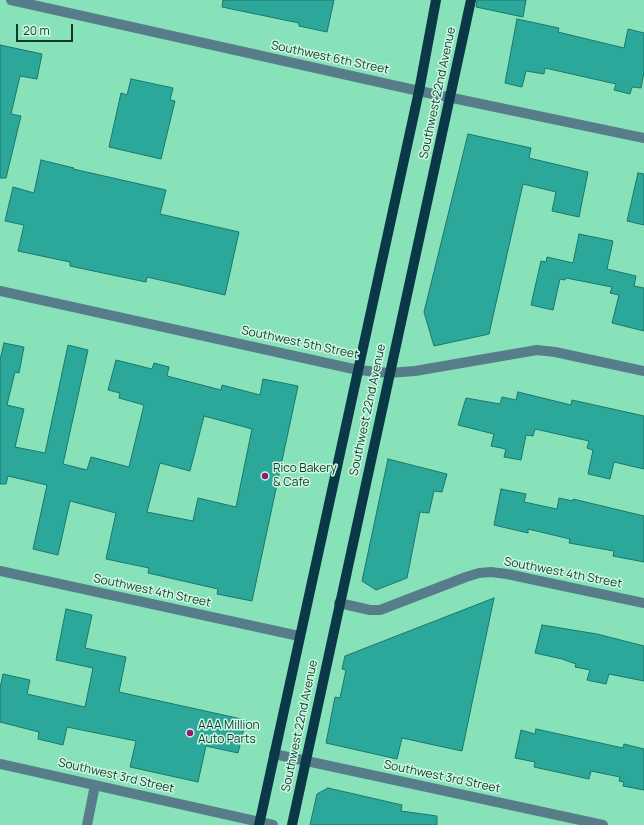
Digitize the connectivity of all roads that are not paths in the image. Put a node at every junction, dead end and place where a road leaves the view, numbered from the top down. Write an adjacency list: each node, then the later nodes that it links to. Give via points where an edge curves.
1 (11, 0): 4 (street, Southwest 6th Street)
2 (436, 0): 4 (main road, Southwest 22nd Avenue)
3 (471, 0): 5 (main road, Southwest 22nd Avenue)
4 (419, 91): 5 (street, Southwest 6th Street); 8 (main road, Southwest 22nd Avenue)
5 (451, 97): 6 (street, Southwest 6th Street); 10 (main road, Southwest 22nd Avenue)
6 (644, 138)
7 (0, 291): 8 (street, Southwest 5th Street)
8 (358, 370): 10 (street, Southwest 5th Street); 14 (main road, Southwest 22nd Avenue)
9 (644, 371): 10 (street, Southwest 5th Street, via 537,350)
10 (390, 373): 12 (main road, Southwest 22nd Avenue)
11 (0, 571): 14 (street, Southwest 4th Street)
12 (339, 603): 13 (street, Southwest 4th Street, via 380,610 466,577 492,572); 16 (main road, Southwest 22nd Avenue)
13 (644, 603)
14 (299, 636): 15 (main road, Southwest 22nd Avenue)
15 (274, 754): 16 (street, Southwest 3rd Street); 19 (main road, Southwest 22nd Avenue)
16 (306, 761): 22 (main road, Southwest 22nd Avenue); 23 (street, Southwest 3rd Street)
17 (0, 764): 18 (street, Southwest 3rd Street)
18 (95, 785): 19 (street, Southwest 3rd Street); 20 (street)
19 (260, 824): 21 (street, Southwest 3rd Street)
20 (87, 825)
21 (273, 825)
22 (292, 825)
23 (604, 825)

